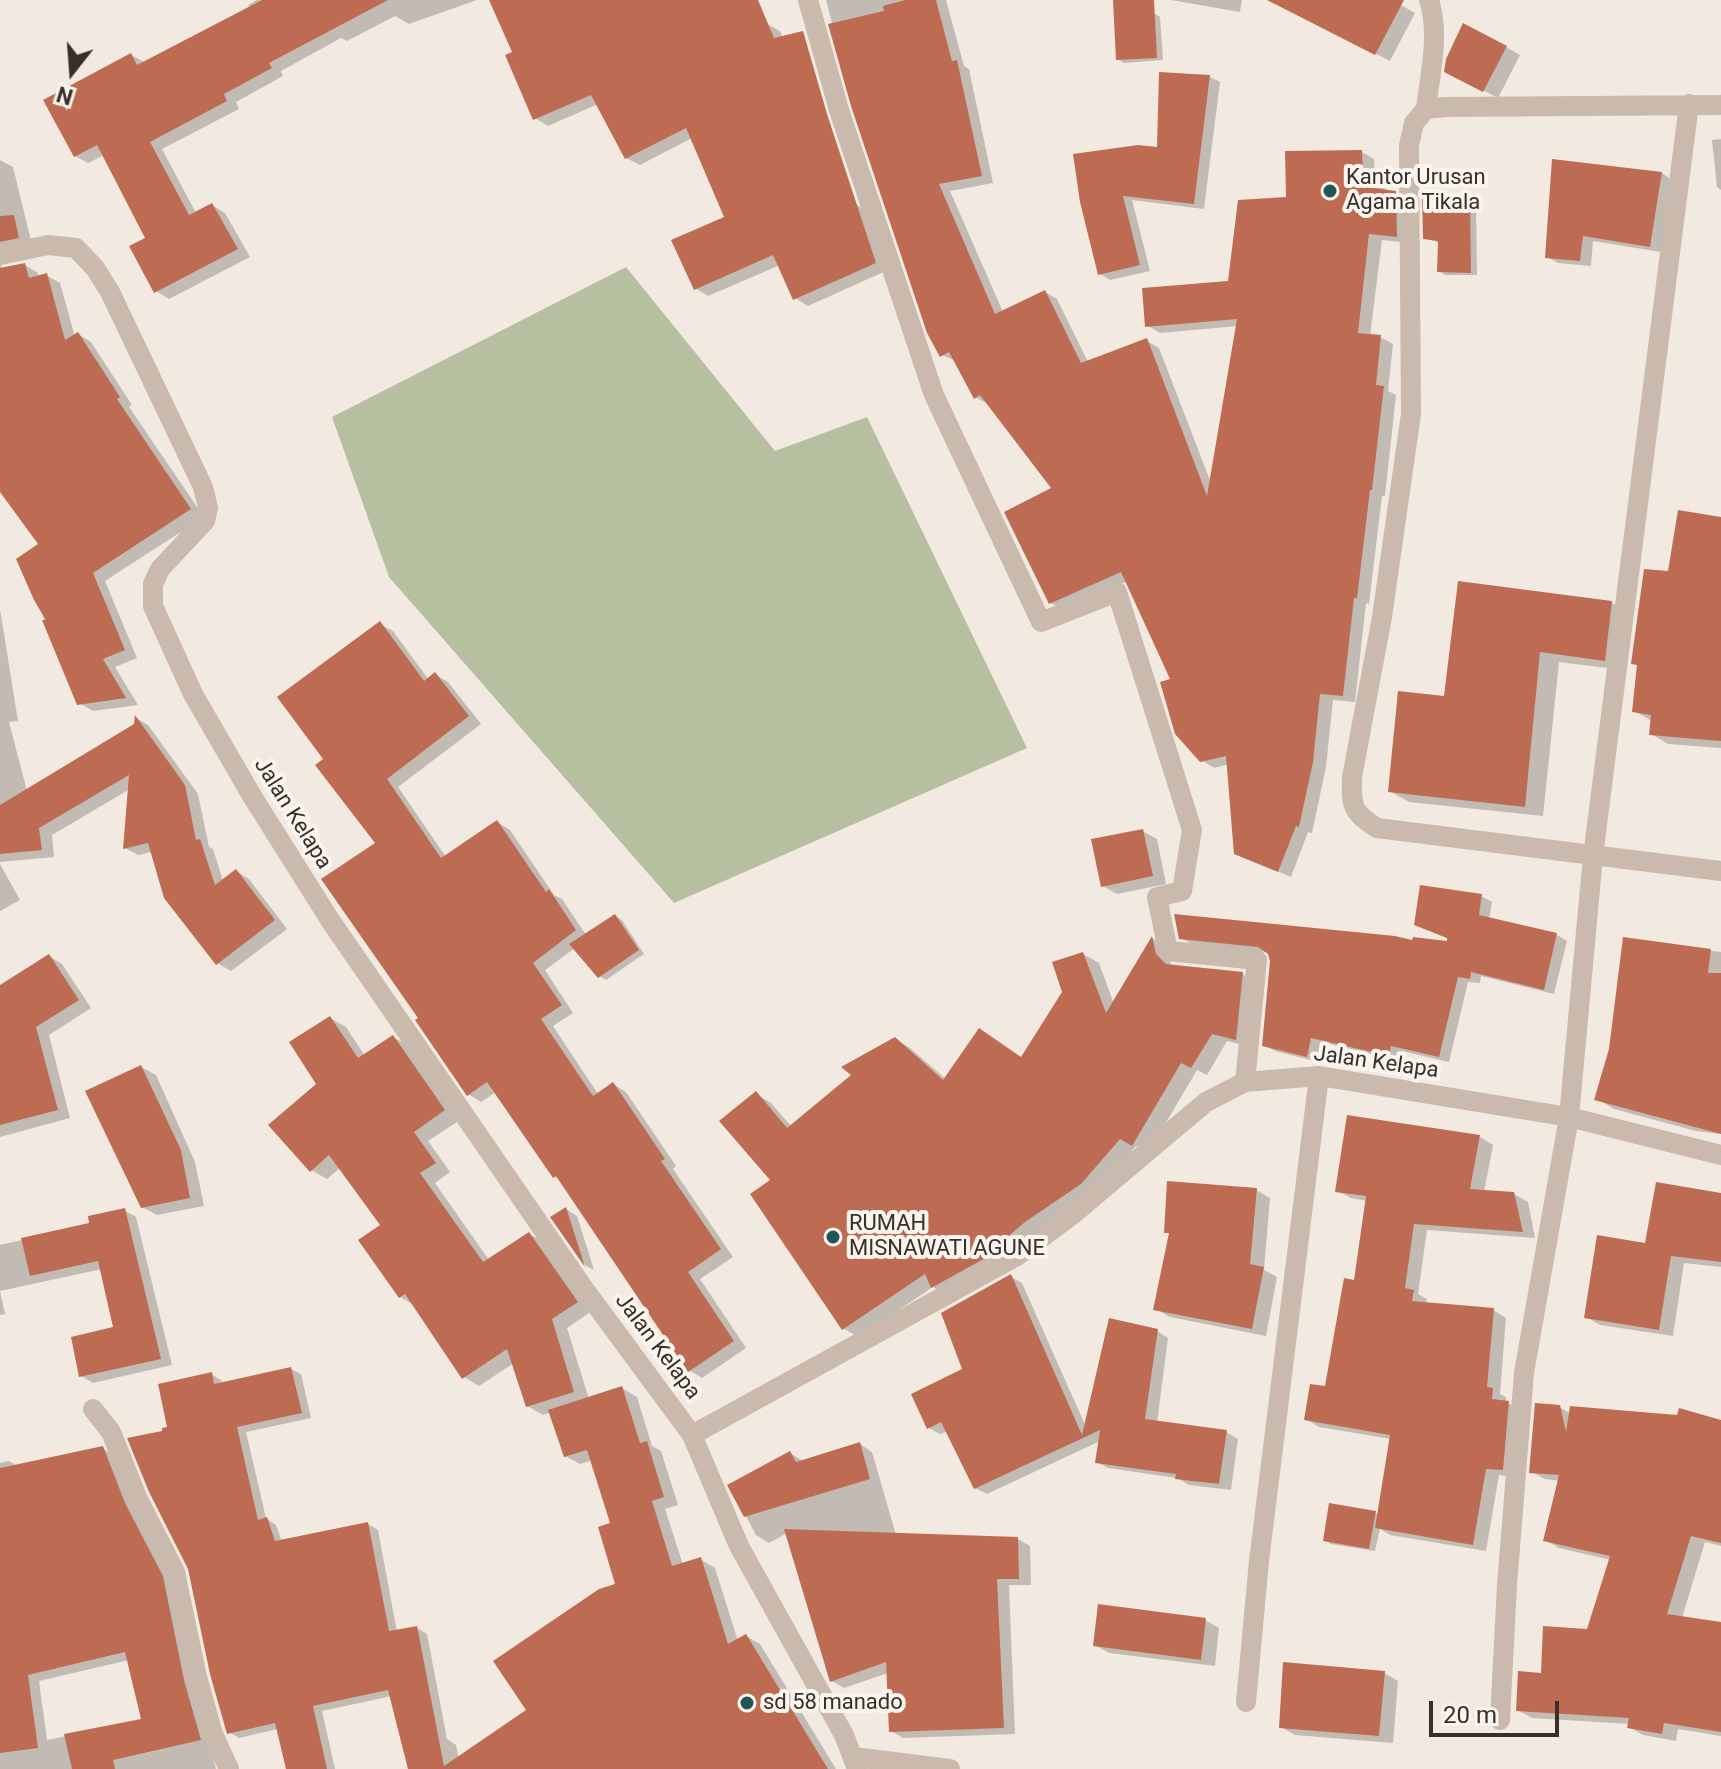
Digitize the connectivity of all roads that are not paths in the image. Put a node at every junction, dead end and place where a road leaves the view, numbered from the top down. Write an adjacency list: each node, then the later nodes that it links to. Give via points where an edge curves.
1 (808, 0): 10 (street, via 934,395 1041,622 1117,592 1192,830 1182,891 1157,897 1168,951 1257,960)
2 (1429, 0): 5 (street, via 1434,22)
3 (1689, 104): 4 (street); 5 (street); 7 (street)
4 (1721, 105)
5 (1426, 109): 7 (street, via 1414,123 1409,145 1411,414 1352,799 1357,815 1377,828)
6 (0, 255): 14 (street, Jalan Kelapa, via 48,245 76,248 110,292 203,487 208,508 205,521 160,569 153,584 153,606 193,694 330,920 582,1286)
7 (1593, 856): 8 (street); 11 (street)
8 (1721, 871)
9 (1319, 1076): 10 (street, Jalan Kelapa); 11 (street, Jalan Kelapa); 15 (street)
10 (1245, 1082): 14 (street, Jalan Kelapa, via 1206,1102 1017,1256)
11 (1569, 1117): 12 (street, Jalan Kelapa); 16 (street, via 1524,1373)
12 (1721, 1155)
13 (93, 1409): 18 (street, via 111,1432 175,1572 197,1677)
14 (692, 1435): 17 (street, Jalan Kelapa, via 739,1546)
15 (1246, 1702)
16 (1500, 1720)
17 (856, 1763): 19 (street)
18 (229, 1769)
19 (950, 1769)

